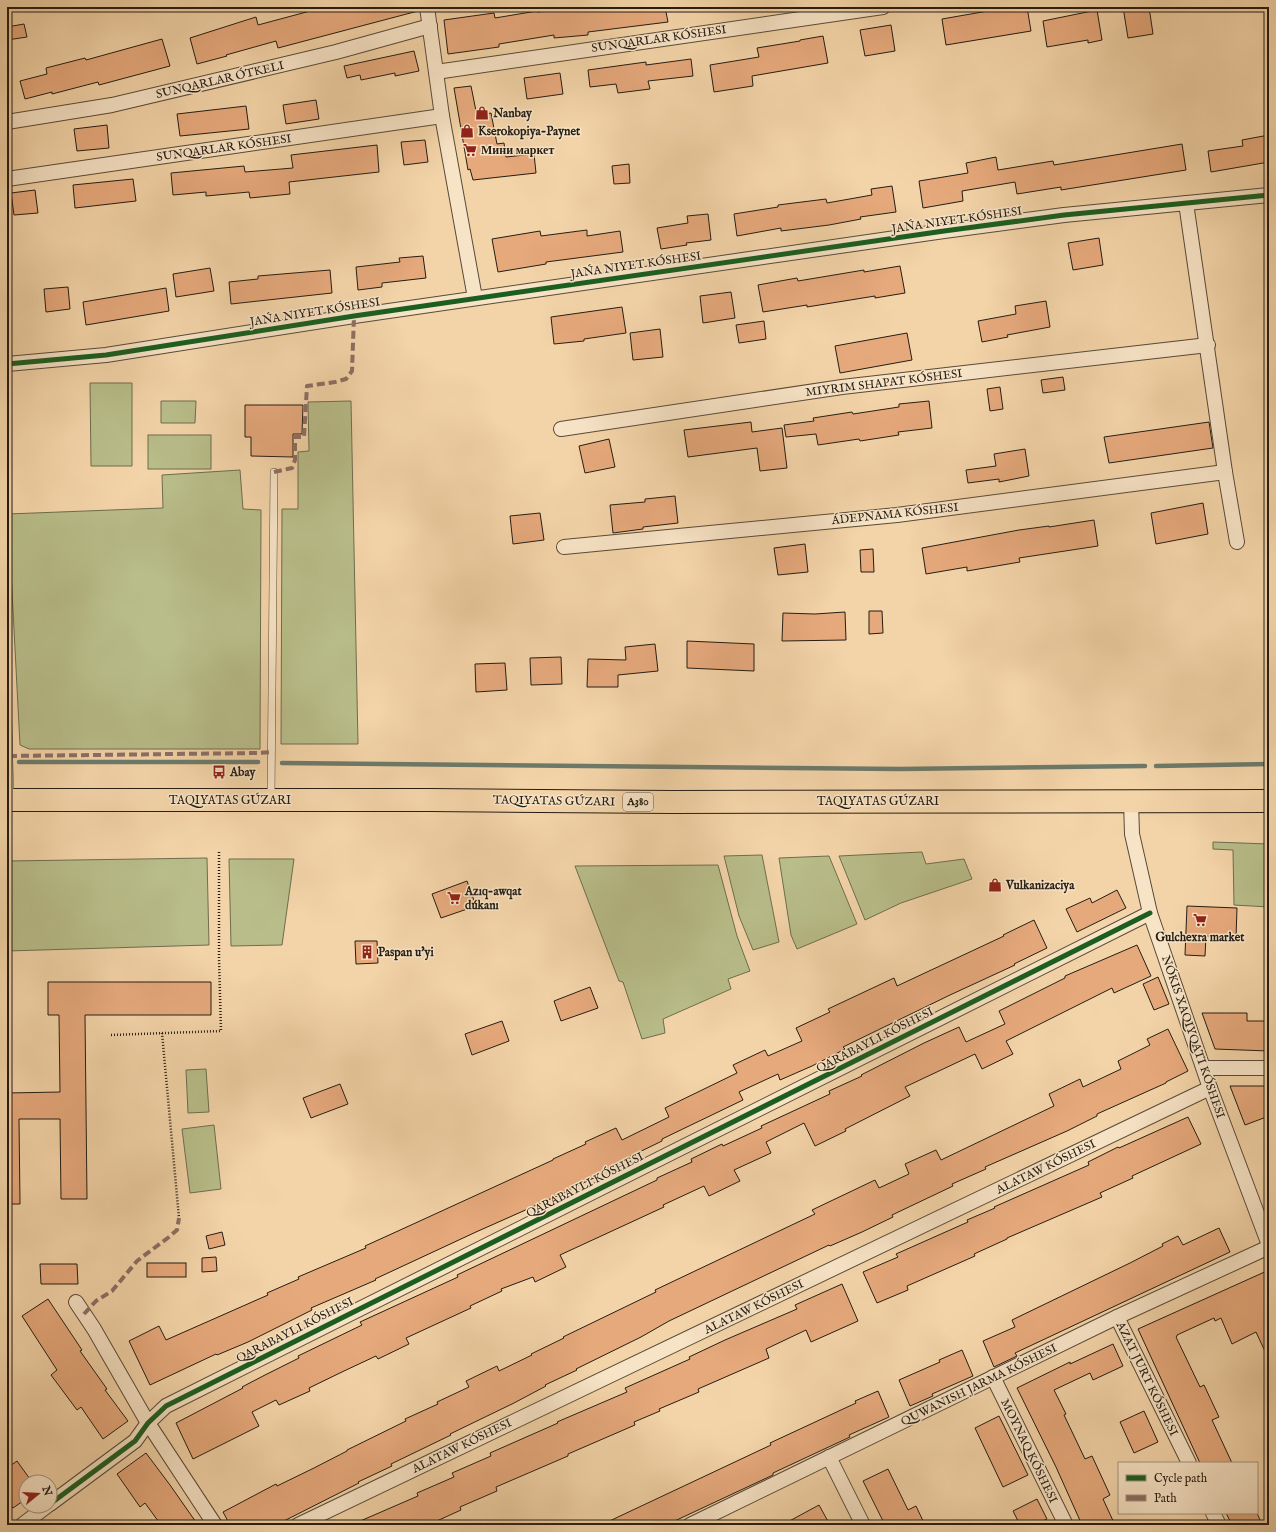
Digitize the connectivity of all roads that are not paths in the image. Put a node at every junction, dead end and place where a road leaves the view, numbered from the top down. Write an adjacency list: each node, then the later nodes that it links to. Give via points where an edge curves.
1 (427, 7): 3 (street)
2 (883, 7): 4 (street, SUNQARLAR KÓSHESI)
3 (430, 26): 4 (street); 6 (street, SUNQARLAR ÓTKELI, via 336,52 112,106)
4 (436, 72): 5 (street)
5 (442, 116): 7 (street, SUNQARLAR KÓSHESI); 10 (street)
6 (7, 122)
7 (7, 179)
8 (1269, 195): 9 (street, JAŃA NIYET KÓSHESI)
9 (1186, 203): 10 (street, JAŃA NIYET KÓSHESI, via 1064,215 944,231); 11 (street)
10 (475, 298): 12 (street, JAŃA NIYET KÓSHESI, via 106,355)
11 (1208, 345): 13 (street, MIYRIM SHAPAT KÓSHESI, via 842,387); 15 (street)
12 (7, 364)
13 (561, 429)
14 (274, 472): 20 (lane)
15 (1225, 472): 16 (street); 17 (street, ÁDEPNAMA KÓSHESI, via 897,516)
16 (1237, 542)
17 (564, 547)
18 (7, 678): 19 (lane)
19 (9, 800): 20 (highway, A380)
20 (271, 800): 21 (highway, A380)
21 (1131, 801): 22 (highway, A380); 23 (street, via 1132,834)
22 (1269, 801)
23 (1150, 914): 24 (street); 31 (street, via 166,1406)
24 (1204, 1068): 25 (street); 26 (street)
25 (1269, 1068)
26 (1210, 1088): 27 (street); 39 (street, ALATAW KÓSHESI)
27 (1269, 1246): 29 (street)
28 (76, 1302): 31 (street)
29 (1117, 1318): 30 (street); 33 (street, AZAT JURT KÓSHESI)
30 (993, 1377): 32 (street); 42 (street, MOYNAQ KÓSHESI)
31 (148, 1423): 34 (street, via 135,1441); 38 (street)
32 (829, 1457): 40 (street); 41 (street)
33 (1189, 1462)
34 (58, 1498)
35 (36, 1514): 37 (street)
36 (1214, 1514): 43 (street)
37 (22, 1525)
38 (215, 1525)
39 (298, 1525)
40 (690, 1525)
41 (863, 1525)
42 (1066, 1525)
43 (1219, 1525)

